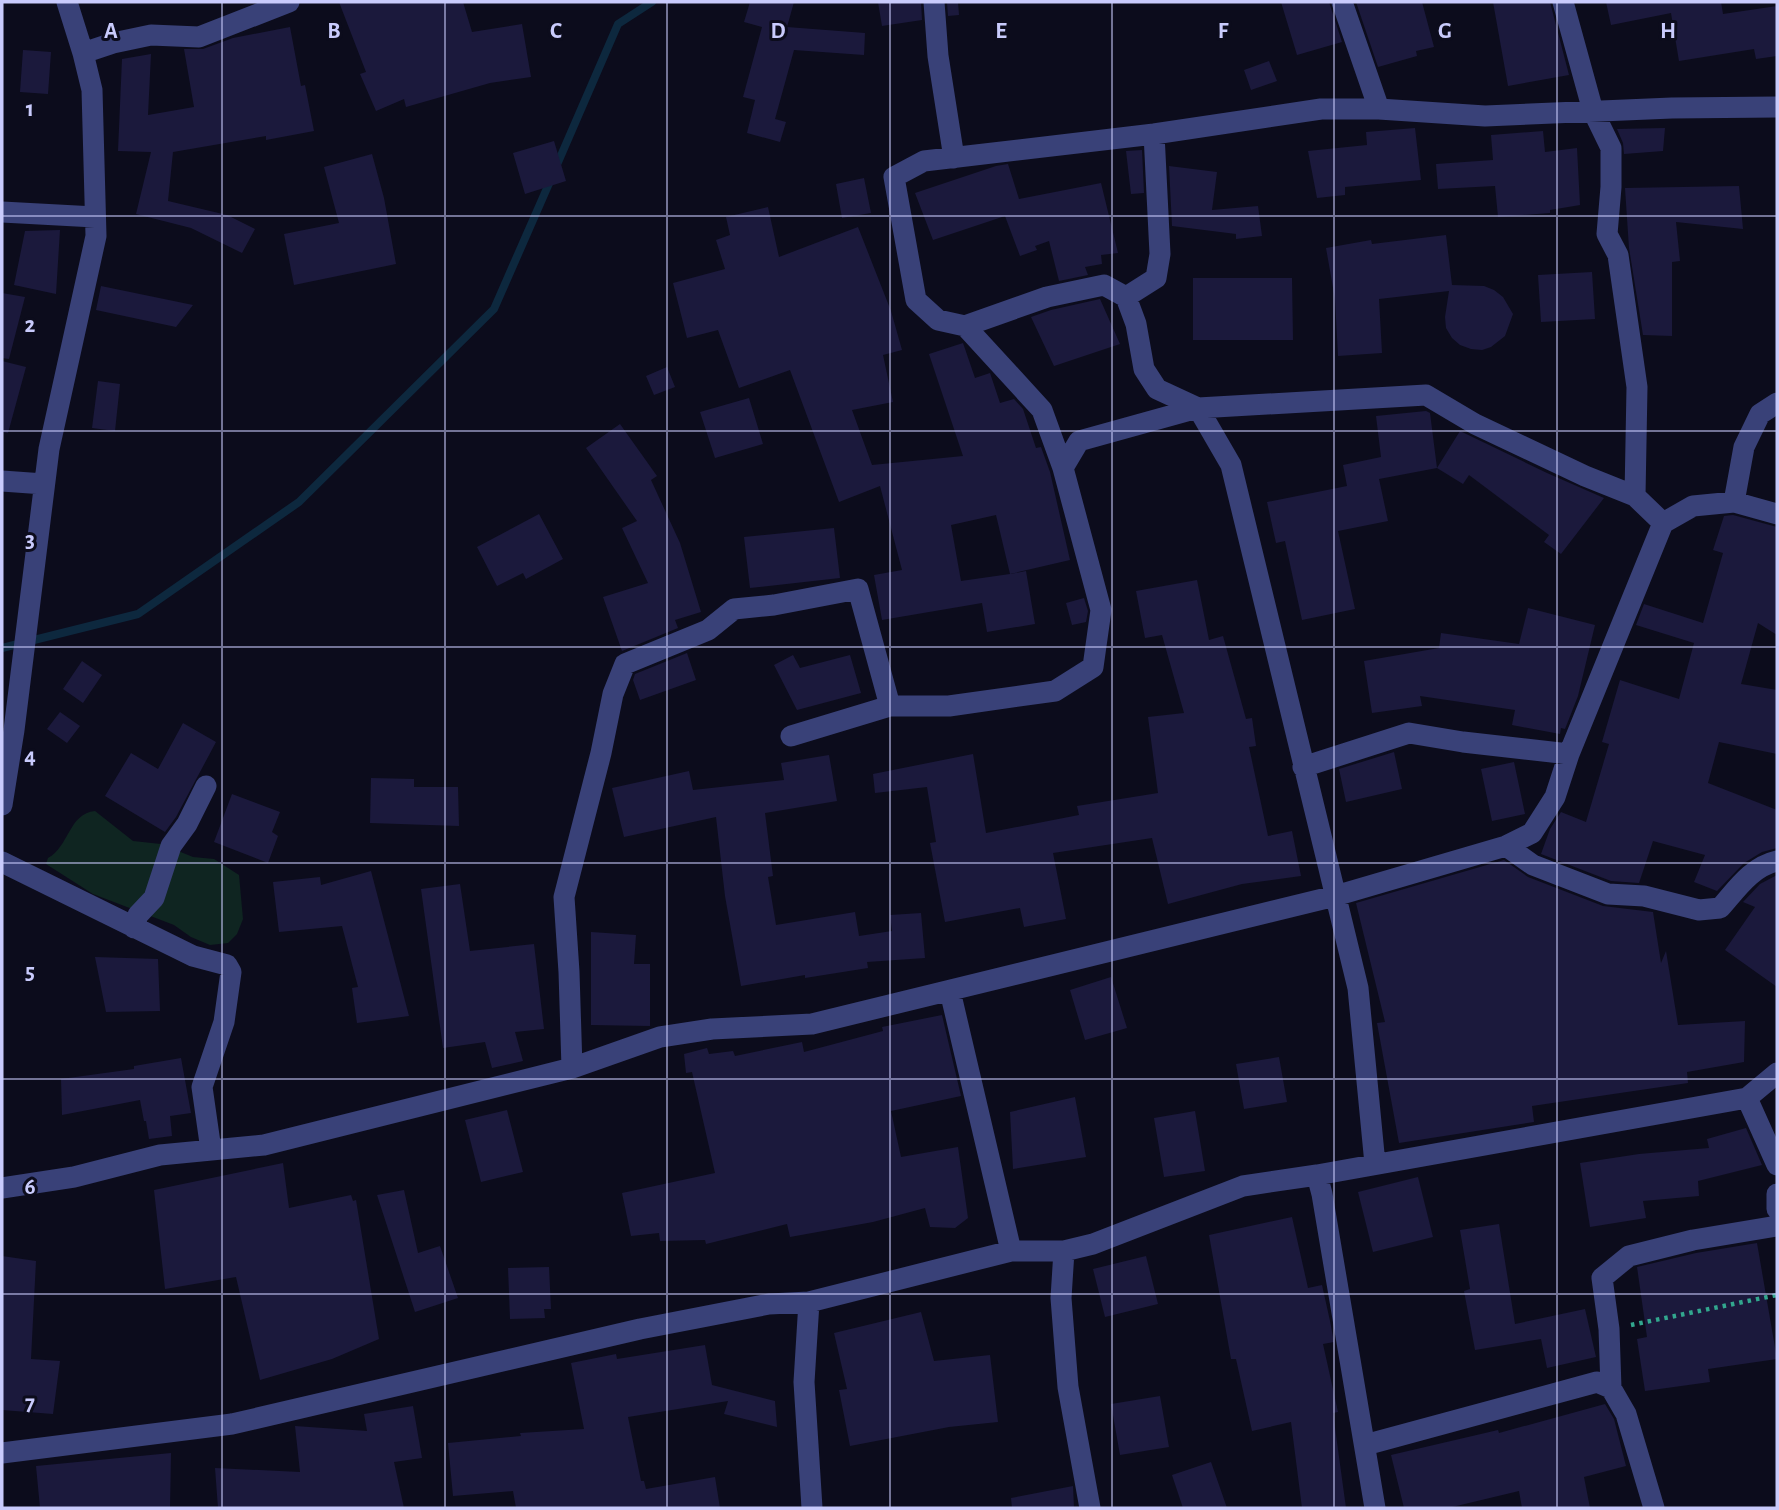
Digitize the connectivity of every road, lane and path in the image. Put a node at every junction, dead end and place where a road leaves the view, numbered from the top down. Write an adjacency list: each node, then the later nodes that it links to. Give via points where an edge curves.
1 (67, 2): 6 (street)
2 (289, 2): 6 (street, via 198,37 151,35)
3 (934, 2): 11 (street)
4 (1342, 2): 8 (street)
5 (1563, 2): 9 (street)
6 (83, 53): 13 (street, via 92,90)
7 (1777, 107): 9 (street)
8 (1379, 109): 9 (street, via 1485,116); 10 (street, via 1321,109)
9 (1593, 111): 21 (street, via 1611,148 1607,234 1618,255 1637,387)
10 (1154, 134): 11 (street); 14 (street, via 1160,254 1156,278)
11 (954, 158): 15 (street, via 924,161 894,177 916,300 937,320)
12 (2, 212): 13 (street)
13 (95, 217): 20 (street, via 96,236)
14 (1126, 297): 15 (street, via 1104,285 1047,297); 17 (street, via 1144,369 1157,388)
15 (965, 326): 18 (street, via 1042,410)
16 (1777, 403): 22 (street, via 1760,414 1744,447)
17 (1198, 408): 18 (street, via 1079,441); 21 (street, via 1426,395 1475,424); 28 (street, via 1231,466)
18 (1063, 468): 25 (street, via 1101,610 1093,667 1055,691 949,706)
19 (2, 481): 20 (street)
20 (44, 484): 30 (street)
21 (1635, 496): 24 (street)
22 (1734, 502): 23 (street); 24 (street, via 1693,506)
23 (1777, 514)
24 (1663, 523): 27 (street)
25 (890, 706): 26 (street); 37 (street, via 859,589 734,609 708,630 625,664 613,694 564,897)
26 (792, 736)
27 (1569, 754): 28 (street, via 1409,733); 31 (street, via 1555,797 1532,832)
28 (1303, 767): 34 (street)
29 (206, 786): 35 (street, via 171,846 154,898 138,915)
30 (2, 805)
31 (1506, 846): 32 (street, via 1533,865 1608,894 1644,896 1699,910 1720,908 1754,872); 34 (street)
32 (1777, 861)
33 (2, 862): 35 (street)
34 (1335, 896): 36 (street); 41 (street, via 1358,988)
35 (134, 928): 40 (street, via 192,956 227,965 231,972 224,1022 202,1087)
36 (950, 991): 37 (street, via 812,1024 712,1029 660,1037); 48 (street)
37 (572, 1068): 40 (street, via 264,1145)
38 (1777, 1073): 39 (street)
39 (1747, 1098): 41 (street); 42 (street)
40 (211, 1150): 44 (street, via 160,1155 74,1177)
41 (1375, 1164): 43 (street)
42 (1777, 1166)
43 (1317, 1175): 49 (street, via 1243,1186); 54 (street)
44 (2, 1188)
45 (1777, 1194): 46 (street)
46 (1777, 1209)
47 (1777, 1226): 52 (street, via 1629,1256 1602,1278)
48 (1011, 1251): 49 (street); 51 (street)
49 (1064, 1251): 57 (street, via 1061,1298 1068,1387)
50 (1777, 1295): 52 (path)
51 (808, 1303): 55 (street, via 769,1304 639,1329 232,1424); 56 (street, via 804,1382)
52 (1609, 1329): 53 (street)
53 (1611, 1388): 54 (street, via 1597,1382); 59 (street, via 1626,1414)
54 (1365, 1446): 58 (street)
55 (2, 1453)
56 (812, 1508)
57 (1090, 1508)
58 (1375, 1508)
59 (1654, 1508)

